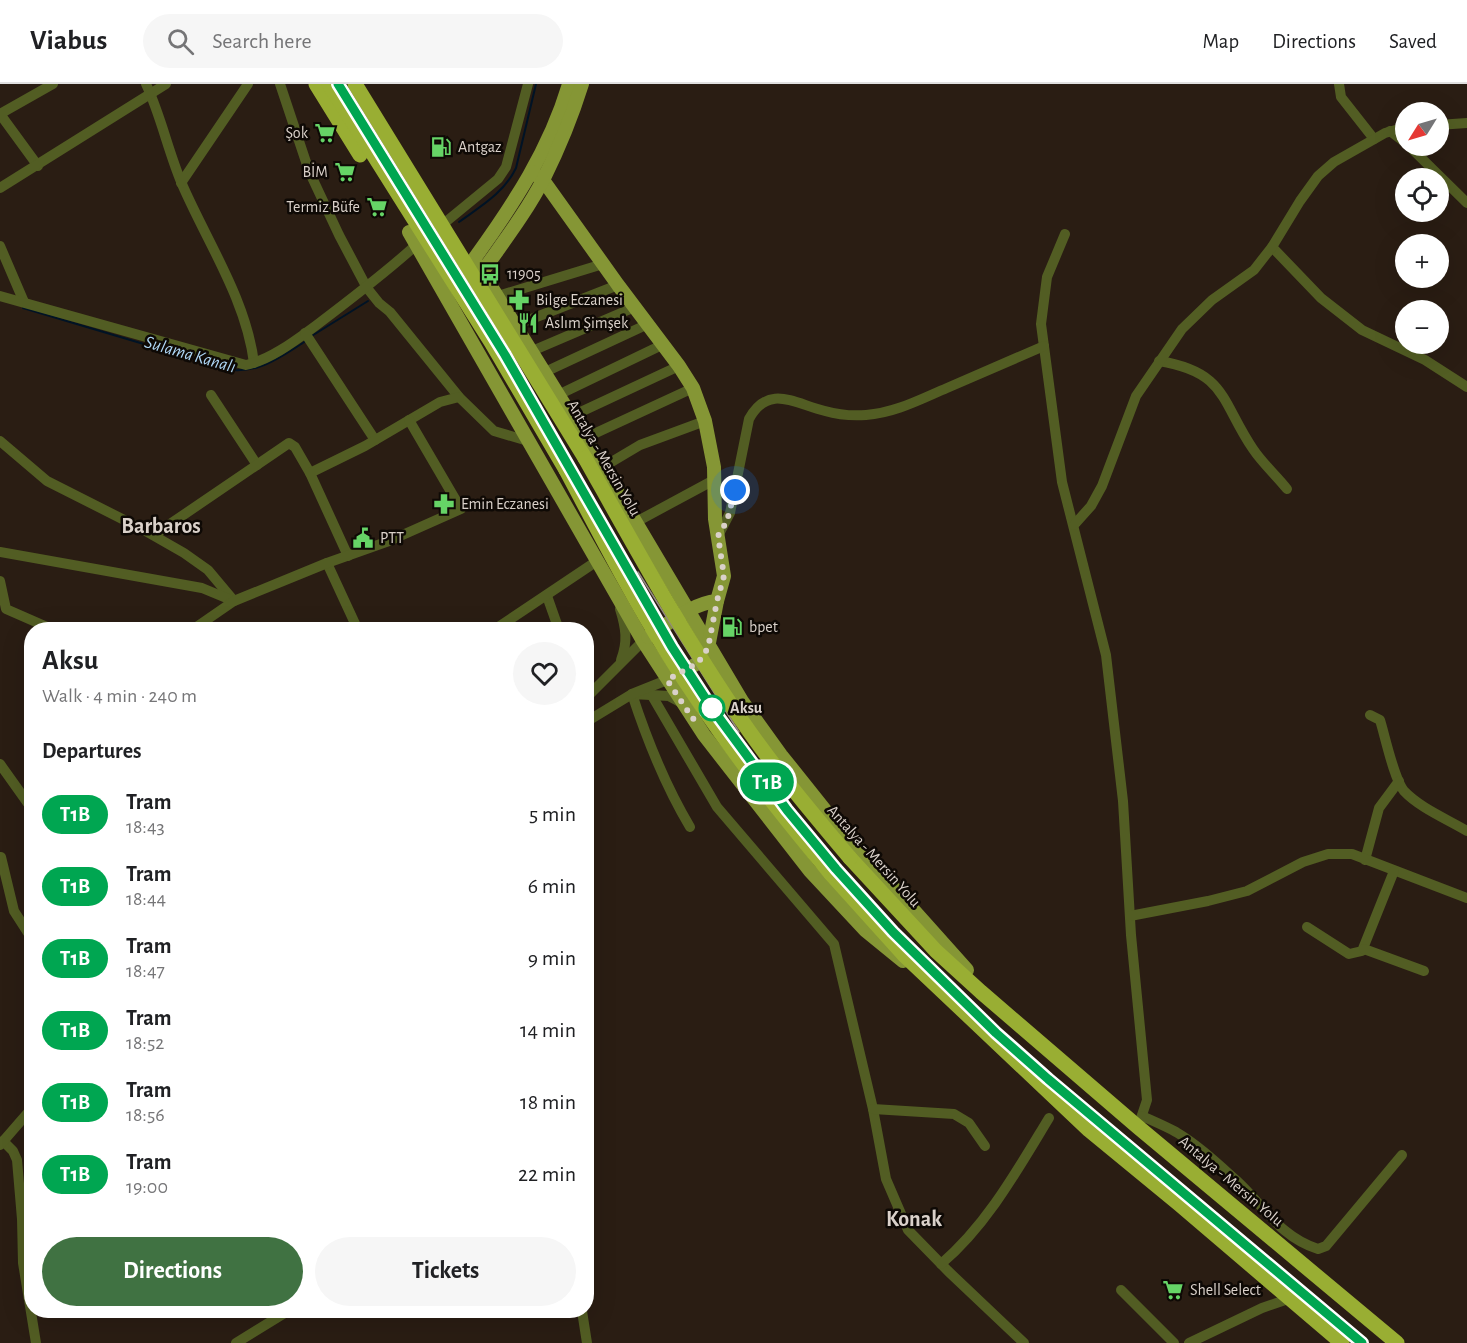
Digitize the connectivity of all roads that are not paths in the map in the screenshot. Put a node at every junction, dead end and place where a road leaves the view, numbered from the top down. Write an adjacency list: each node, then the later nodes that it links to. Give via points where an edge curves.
1 (53, 84): 20 (street, via 0,114)
2 (166, 84): 12 (street)
3 (248, 84): 23 (street)
4 (280, 84): 34 (street, via 309,171)
5 (316, 84): 28 (highway)
6 (329, 84): 21 (highway)
7 (528, 84): 26 (street, via 506,167)
8 (569, 84): 22 (main road)
9 (582, 84): 22 (main road, via 561,141)
10 (1339, 84): 18 (street, via 1341,97)
11 (362, 87): 26 (highway, Antalya - Mersin Yolu)
12 (148, 89): 20 (street); 23 (street)
13 (1467, 123): 14 (street)
14 (1449, 124)
15 (1395, 130): 16 (street)
16 (1390, 131): 17 (street); 18 (street)
17 (1395, 134)
18 (1374, 139): 30 (street, via 1318,176)
19 (1419, 156): 25 (street)
20 (38, 166): 24 (street)
21 (380, 167): 28 (highway); 109 (highway, bridge, via 491,342 681,676 757,783 831,874)
22 (538, 176): 31 (main road); 32 (main road, via 504,217)
23 (181, 183): 46 (street, via 244,318)
24 (0, 188)
25 (1467, 203)
26 (446, 232): 32 (highway); 110 (highway, Antalya - Mersin Yolu, bridge, via 585,458 664,600 743,723 850,858 936,951)
27 (1065, 234): 43 (street, via 1047,277 1041,324)
28 (412, 239): 34 (street); 60 (main road)
29 (0, 246): 37 (street)
30 (1272, 247): 45 (street, via 1254,270 1195,315); 49 (street, via 1322,298 1362,330 1425,360)
31 (603, 264): 33 (main road); 36 (street)
32 (478, 265): 36 (main road)
33 (618, 285): 38 (main road); 40 (street)
34 (367, 288): 41 (street); 53 (street)
35 (0, 296): 37 (street)
36 (498, 296): 40 (main road)
37 (24, 302): 46 (street, via 246,365)
38 (635, 307): 39 (main road); 44 (street)
39 (648, 324): 42 (main road); 48 (street)
40 (516, 325): 44 (main road)
41 (308, 338): 46 (street); 58 (street)
42 (664, 344): 47 (main road); 52 (street)
43 (1044, 346): 67 (street, via 1062,482); 69 (street, via 903,407 877,414 849,416 788,398 764,402 749,419 730,513)
44 (532, 351): 48 (main road)
45 (1159, 361): 65 (street, via 1195,370 1218,388 1252,447); 67 (street, via 1136,396 1102,486)
46 (254, 363)
47 (679, 366): 50 (main road); 54 (street)
48 (545, 372): 52 (main road)
49 (1467, 387)
50 (693, 388): 56 (main road); 57 (street)
51 (212, 395): 61 (street)
52 (558, 395): 54 (main road)
53 (459, 397): 55 (street, via 440,402); 60 (street, via 494,431)
54 (572, 416): 57 (main road)
55 (409, 420): 58 (street); 71 (street, via 461,509)
56 (705, 421): 62 (street, via 640,445); 64 (main road)
57 (585, 438): 62 (main road)
58 (375, 440): 63 (street)
59 (0, 441): 68 (street, via 47,481)
60 (528, 441): 72 (main road)
61 (257, 465): 63 (street, via 289,443); 68 (street)
62 (603, 467): 66 (main road)
63 (310, 472): 71 (street)
64 (714, 480): 66 (street); 69 (main road)
65 (1287, 489)
66 (636, 522): 79 (main road)
67 (1074, 525): 104 (street, via 1106,655 1123,801)
68 (154, 536): 77 (street, via 208,570)
69 (718, 536): 78 (main road, via 724,576)
70 (0, 552): 77 (street, via 202,588)
71 (348, 556): 73 (street)
72 (597, 561): 75 (main road); 76 (street)
73 (327, 563): 77 (street); 82 (street)
74 (0, 581): 80 (street, via 6,609)
75 (615, 591): 85 (main road); 87 (street, via 626,629 626,648)
76 (547, 596): 83 (street); 84 (street)
77 (234, 601): 81 (street)
78 (717, 601): 79 (main road); 86 (main road)
79 (687, 612): 85 (main road); 86 (main road)
80 (36, 622)
81 (204, 622)
82 (354, 622)
83 (506, 622)
84 (557, 622)
85 (643, 640): 87 (street); 88 (main road)
86 (708, 648): 88 (main road, via 698,663); 110 (main road, via 781,755 833,820 953,957)
87 (619, 663): 89 (street)
88 (667, 680): 90 (street); 92 (main road)
89 (594, 690)
90 (632, 694): 91 (street); 94 (street); 98 (street, via 669,790)
91 (651, 694): 92 (street, via 669,696); 111 (street, via 717,807 834,944)
92 (682, 703): 109 (main road, via 810,871 865,930)
93 (1370, 715): 96 (street, via 1380,720)
94 (594, 717)
95 (0, 764): 97 (street)
96 (1399, 781): 99 (street, via 1403,790 1419,802); 101 (street, via 1379,808)
97 (24, 798)
98 (690, 827)
99 (1467, 831)
100 (1, 857): 105 (street, via 14,912)
101 (1365, 860): 102 (street); 104 (street, via 1328,854 1293,866 1247,891)
102 (1394, 871): 103 (street); 107 (street)
103 (1467, 898)
104 (1130, 916): 114 (street, via 1147,1100)
105 (24, 927)
106 (1307, 927): 107 (street, via 1350,954)
107 (1364, 949): 108 (street)
108 (1424, 971)
109 (944, 994): 121 (highway, via 1089,1130)
110 (1032, 1036): 114 (highway, Antalya - Mersin Yolu)
111 (873, 1108): 116 (street, via 954,1114 969,1123); 118 (street, via 886,1179 897,1208 908,1230)
112 (24, 1117): 115 (street)
113 (1049, 1118): 118 (street, via 995,1203)
114 (1140, 1121): 117 (street, via 1176,1132 1199,1148 1251,1195 1282,1230 1318,1249 1326,1246); 132 (highway, Antalya - Mersin Yolu)
115 (2, 1143): 119 (street, via 13,1151 17,1161)
116 (986, 1146)
117 (1401, 1155)
118 (941, 1264): 128 (street)
119 (24, 1269)
120 (1120, 1290): 129 (street)
121 (1291, 1298): 130 (street); 131 (highway)
122 (32, 1318): 125 (street)
123 (277, 1318): 126 (street)
124 (583, 1318): 127 (street)
125 (36, 1343)
126 (236, 1343)
127 (587, 1343)
128 (1024, 1343)
129 (1174, 1343)
130 (1189, 1343)
131 (1342, 1343)
132 (1397, 1343)

